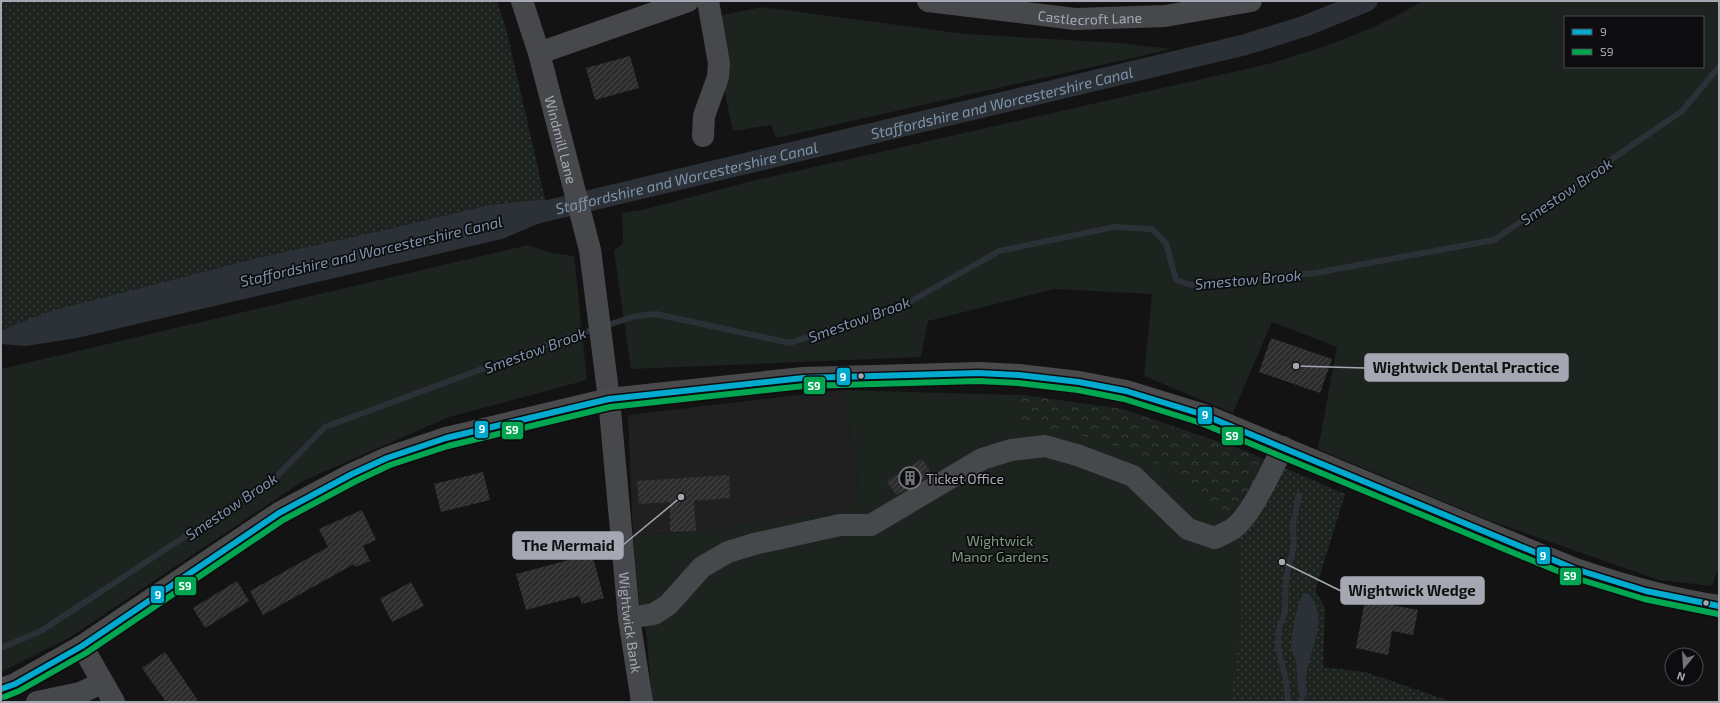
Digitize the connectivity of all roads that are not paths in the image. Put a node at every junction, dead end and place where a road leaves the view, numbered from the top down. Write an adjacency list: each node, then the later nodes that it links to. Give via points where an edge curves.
1 (522, 1): 6 (street, Windmill Lane)
2 (688, 1): 6 (street)
3 (708, 1): 7 (street, via 719,63 718,77 704,116)
4 (928, 1): 5 (street, Castlecroft Lane, via 1075,19 1165,16)
5 (1251, 1)
6 (540, 53): 8 (street, Windmill Lane, via 590,250)
7 (703, 136)
8 (609, 399): 9 (highway, via 803,378 979,373 1019,375 1079,382 1126,392 1204,415); 11 (street, Wightwick Bank); 12 (highway, via 446,438 387,458 352,474 279,513)
9 (1283, 447): 10 (highway, via 1575,569 1674,599); 11 (street, via 1250,508 1235,527 1215,538 1188,530 1133,476 1045,446 1011,450 982,459 871,525 840,525 728,552 702,567 668,605 654,614)
10 (1719, 606)
11 (629, 618): 17 (street, Wightwick Bank)
12 (82, 646): 13 (street); 14 (highway, via 16,684)
13 (102, 683): 15 (street, via 80,693); 16 (street)
14 (1, 689)
15 (37, 702)
16 (114, 702)
17 (642, 702)

